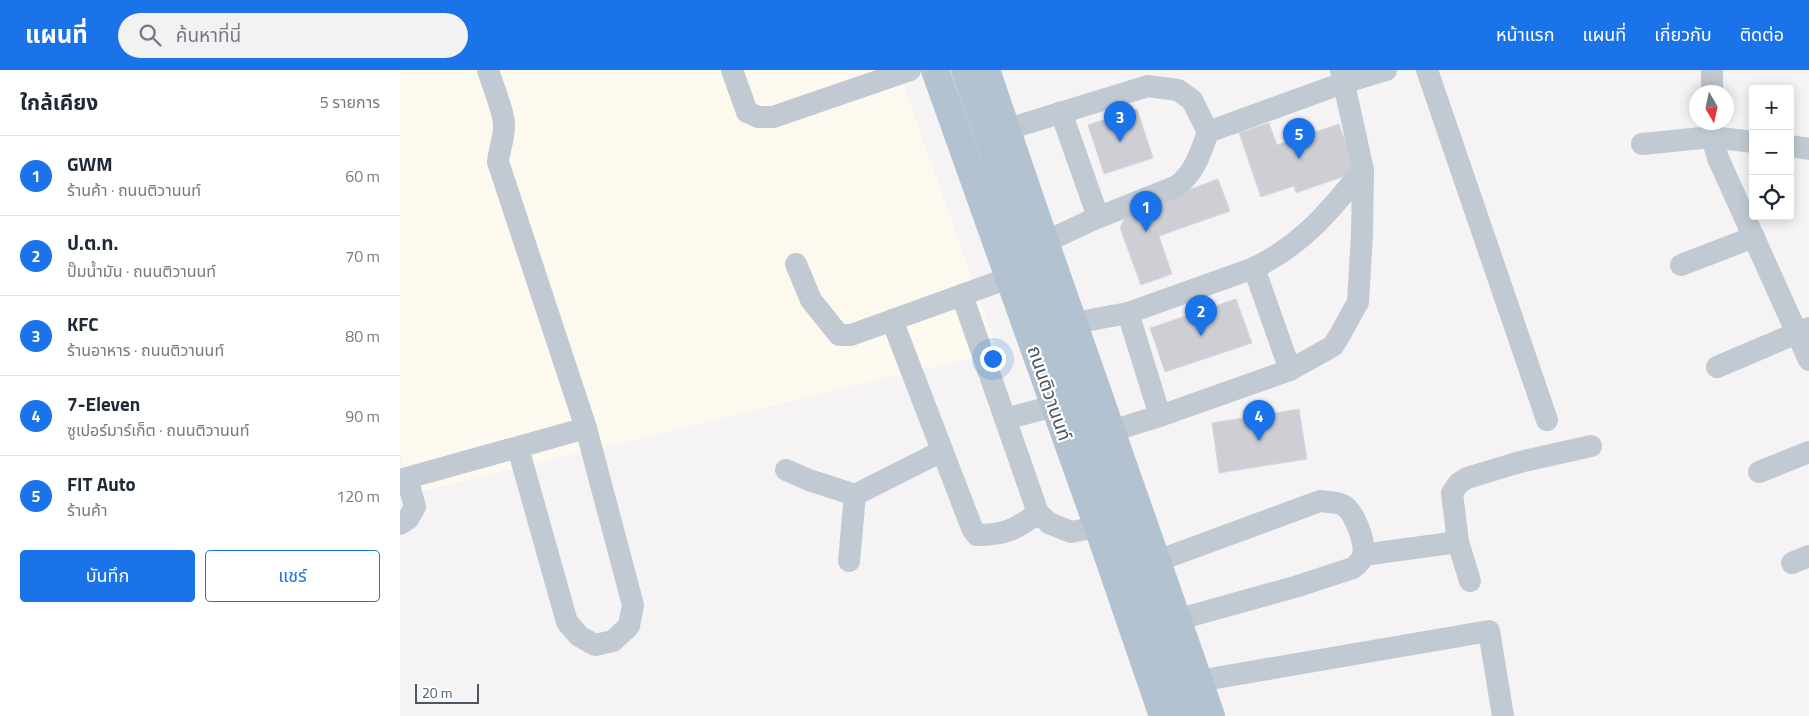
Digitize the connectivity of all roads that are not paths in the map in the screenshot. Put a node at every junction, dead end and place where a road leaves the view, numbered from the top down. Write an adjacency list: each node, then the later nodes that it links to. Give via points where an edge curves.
1 (488, 70): 40 (street, via 504,124 498,162)
2 (732, 70): 3 (street, via 747,112 758,117 773,117)
3 (910, 70)
4 (935, 70): 27 (main road, ถนนติวานนท์)
5 (965, 70): 31 (main road)
6 (986, 70): 13 (main road)
7 (1386, 70): 10 (street)
8 (1427, 70): 39 (street)
9 (1712, 70): 11 (street)
10 (1342, 77): 15 (street); 20 (street)
11 (1712, 85)
12 (1061, 112): 13 (street); 15 (street, via 1148,86 1178,90 1192,100); 21 (street)
13 (1008, 130): 23 (main road)
14 (1712, 130): 16 (street); 17 (street); 22 (street, via 1718,158)
15 (1208, 132): 21 (street, via 1196,166 1187,179 1177,186)
16 (1749, 141)
17 (1642, 144)
18 (1794, 147): 19 (street)
19 (1809, 149)
20 (1363, 170): 26 (street, via 1309,232 1277,256); 35 (street, via 1358,302 1333,346)
21 (1098, 217): 23 (street)
22 (1754, 237): 25 (street); 32 (street)
23 (1045, 242): 31 (main road)
24 (796, 264): 30 (street, via 811,300 839,335 851,335)
25 (1681, 264)
26 (1254, 268): 29 (street); 35 (street)
27 (1009, 278): 28 (street); 36 (main road, ถนนติวานนท์)
28 (962, 295): 30 (street); 38 (street)
29 (1128, 313): 31 (street); 37 (street)
30 (892, 320): 44 (street)
31 (1064, 323): 41 (main road); 61 (main road)
32 (1803, 331): 33 (street); 34 (street)
33 (1809, 360)
34 (1717, 367)
35 (1290, 370): 37 (street)
36 (1054, 406): 38 (street); 52 (main road, ถนนติวานนท์)
37 (1160, 416): 41 (street)
38 (1005, 419): 50 (street)
39 (1547, 420)
40 (586, 428): 43 (street); 43 (street, via 633,605 629,626 613,641 595,644 579,636 567,622)
41 (1111, 431): 55 (main road)
42 (1591, 446): 53 (street, via 1520,462 1458,483 1452,493)
43 (518, 448): 48 (street)
44 (942, 451): 49 (street); 50 (street, via 977,535 994,535 1017,528)
45 (1809, 452): 47 (street)
46 (786, 470): 49 (street)
47 (1758, 472)
48 (404, 479): 51 (street, via 415,507 408,519)
49 (855, 495): 56 (street)
50 (1038, 513): 52 (street, via 1049,523 1070,532)
51 (400, 524)
52 (1098, 527): 60 (main road, ถนนติวานนท์)
53 (1458, 542): 54 (street); 57 (street)
54 (1363, 555): 55 (street, via 1360,532 1353,514 1343,505 1320,501); 58 (street, via 1353,568)
55 (1157, 561): 58 (main road)
56 (848, 562)
57 (1470, 581)
58 (1176, 620): 59 (main road)
59 (1198, 681): 62 (main road); 63 (street, via 1488,631)
60 (1163, 716)
61 (1188, 716)
62 (1211, 716)
63 (1503, 716)

